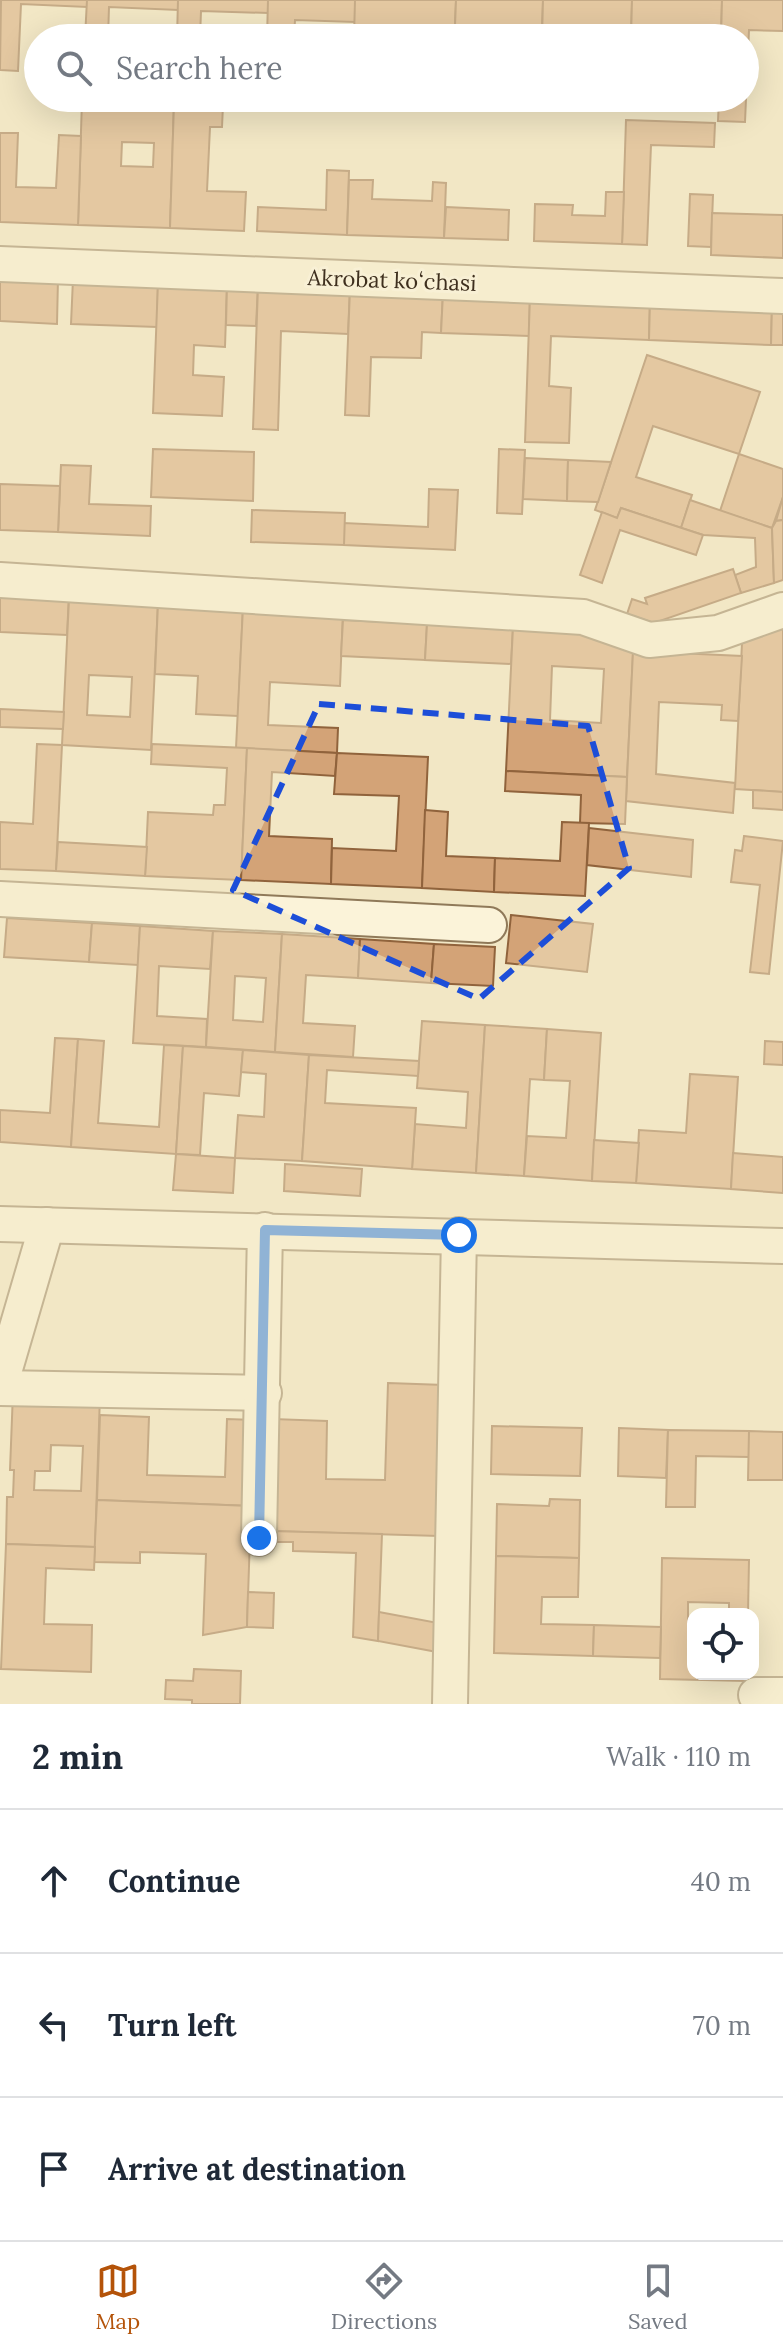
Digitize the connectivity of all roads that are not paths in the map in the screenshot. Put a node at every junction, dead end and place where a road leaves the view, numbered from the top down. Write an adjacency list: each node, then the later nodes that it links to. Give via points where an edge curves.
1 (0, 264): 2 (street, Akrobat koʻchasi)
2 (783, 296)
3 (0, 580): 4 (street, via 583,617 649,640 718,633)
4 (783, 610)
5 (0, 899): 6 (street)
6 (489, 925)
7 (0, 1224): 8 (street)
8 (47, 1225): 9 (street); 12 (street)
9 (265, 1230): 10 (street); 13 (street)
10 (459, 1235): 11 (street); 15 (street)
11 (783, 1246)
12 (0, 1387): 13 (street)
13 (264, 1393): 14 (street)
14 (259, 1538)
15 (450, 1704)

